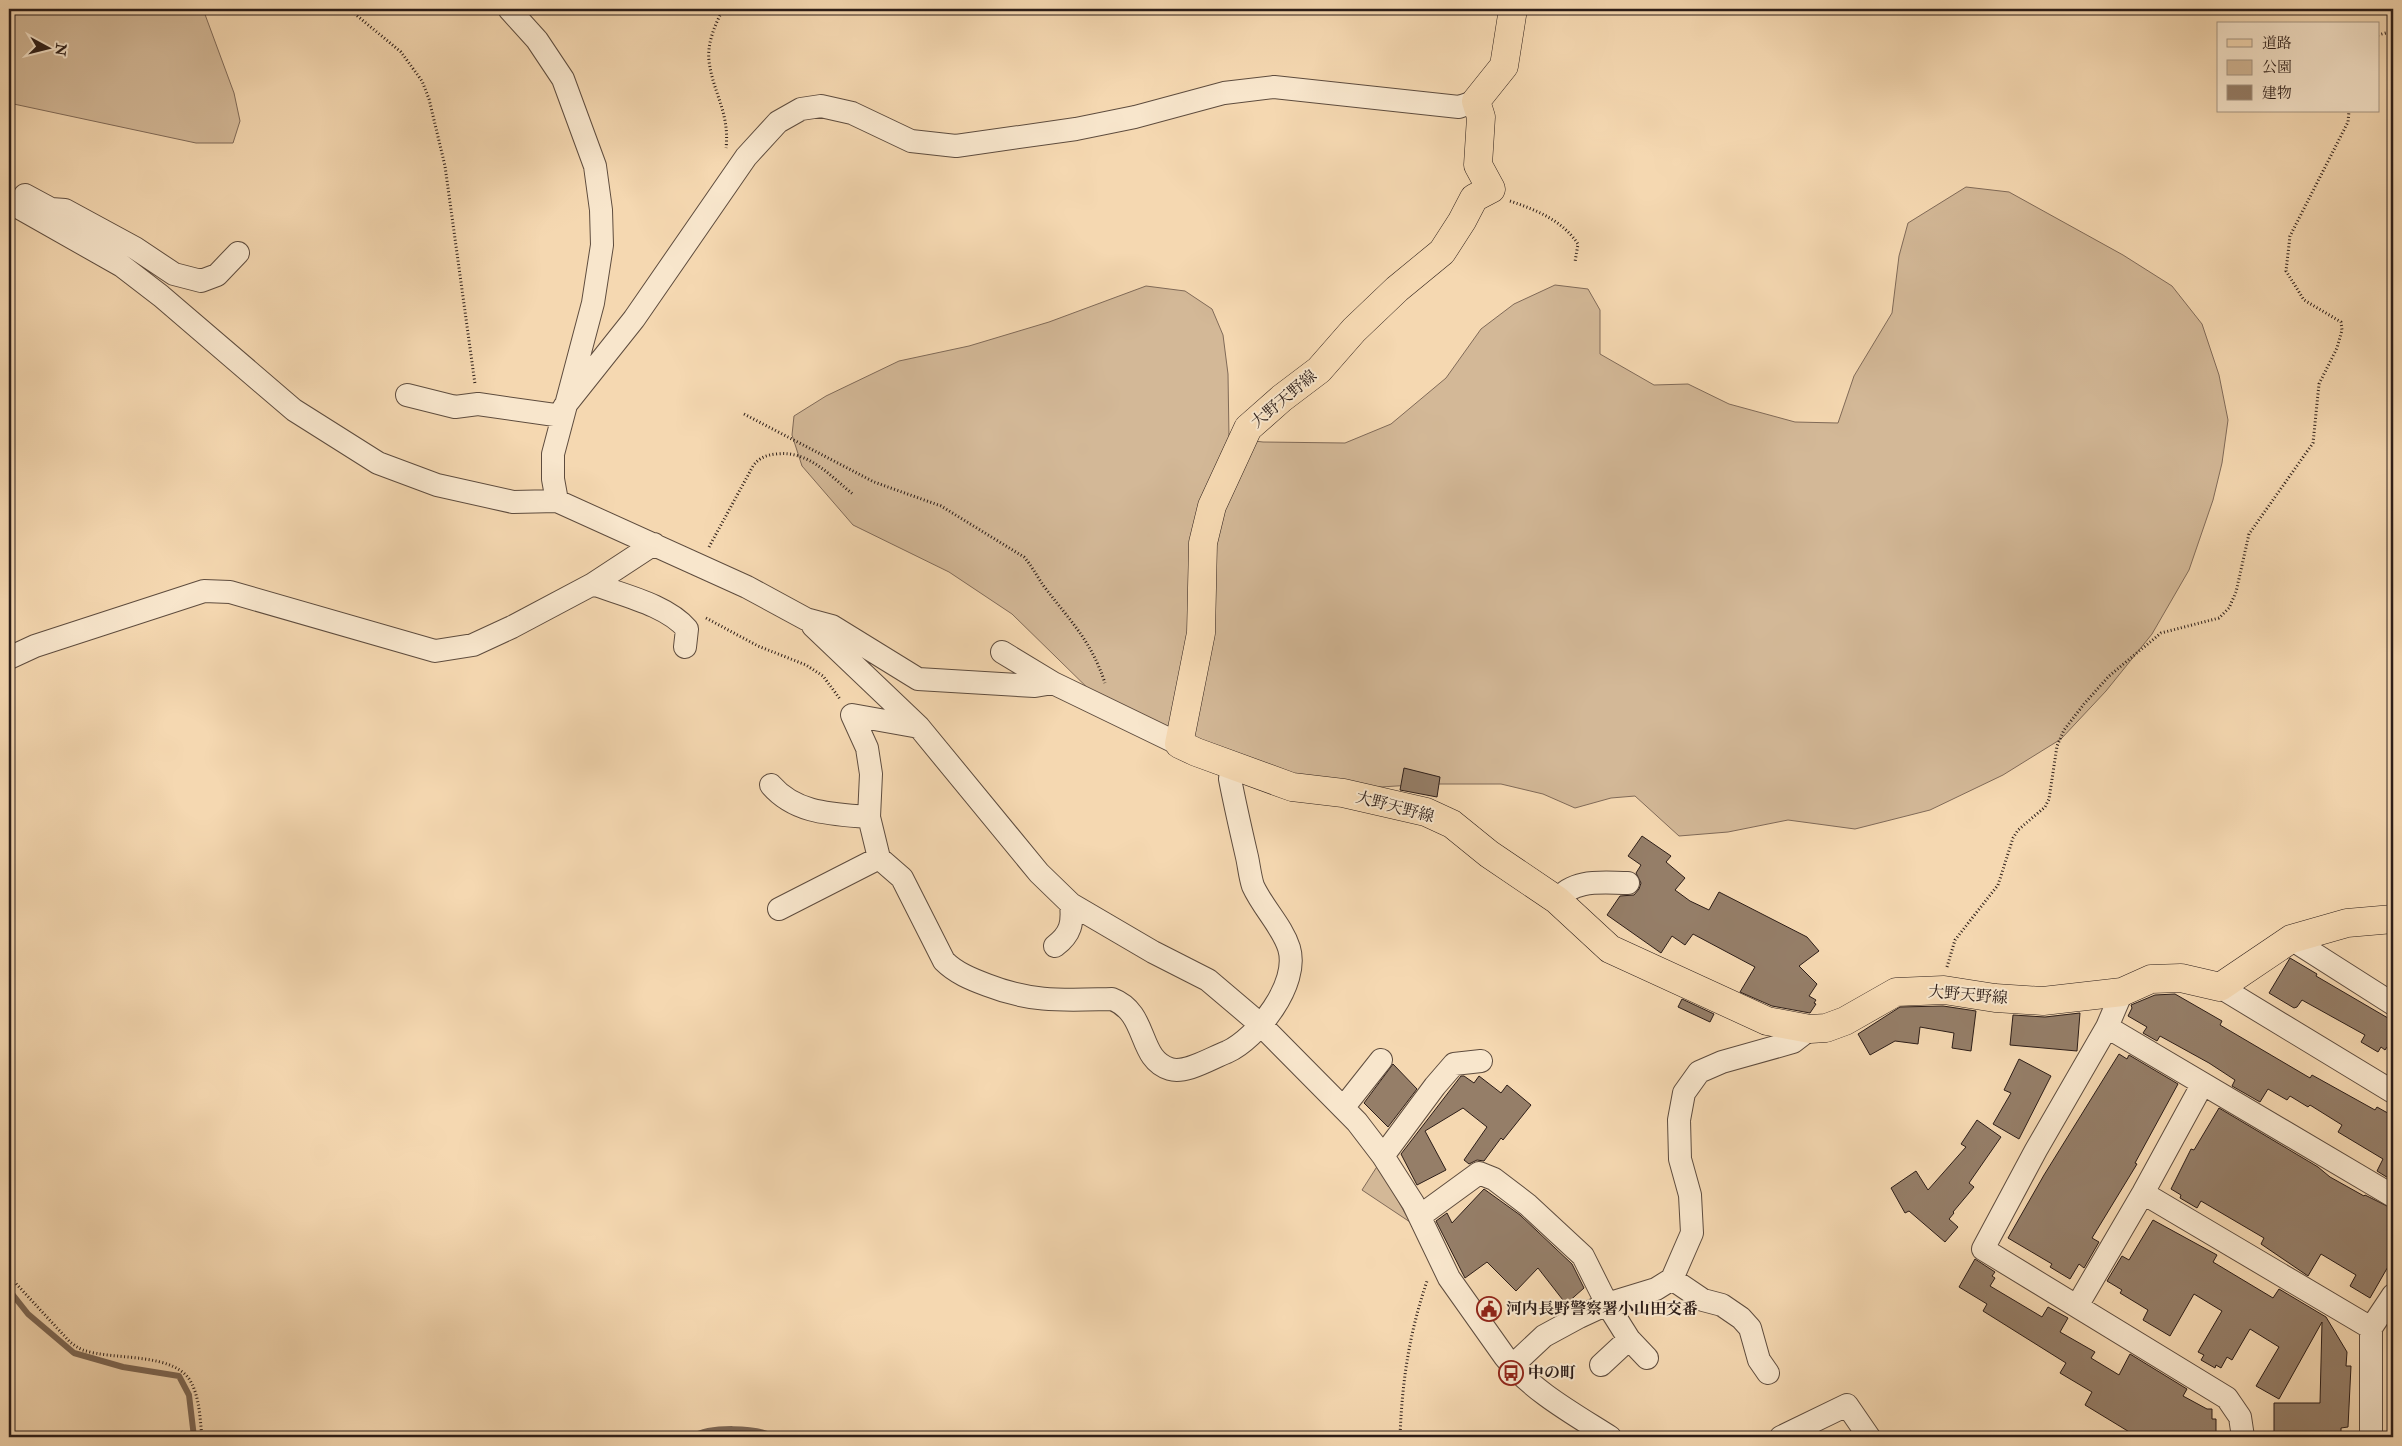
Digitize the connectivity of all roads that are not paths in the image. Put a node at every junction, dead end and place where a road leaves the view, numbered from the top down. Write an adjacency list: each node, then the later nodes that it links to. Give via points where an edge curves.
1 (509, 9): 8 (street, via 537,40 563,79 596,175 601,210 602,245 593,303)
2 (1513, 9): 3 (main road, via 1504,66)
3 (1476, 101): 8 (street, via 1459,108 1274,86 1224,93 1076,129 956,146 911,141 852,113 821,106 801,109 778,122 746,157 634,319); 18 (main road, 大野天野線, via 1481,117 1478,165 1490,189 1474,198 1442,252 1366,318 1319,370 1248,428 1212,506 1203,543 1201,633)
4 (9, 187): 6 (street, via 51,209 65,210 135,248 174,274 201,281 218,275)
5 (9, 202): 9 (street, via 122,266 294,410 378,463 437,485 513,502)
6 (238, 253)
7 (407, 396): 8 (street, via 455,407 478,404)
8 (563, 412): 9 (street, via 553,454)
9 (557, 501): 10 (street)
10 (654, 544): 11 (street); 12 (street, via 747,587)
11 (593, 584): 13 (street, via 662,609 680,620 687,629); 15 (street, via 473,645 435,651 230,592 204,591 35,646)
12 (806, 620): 16 (street, via 832,626 918,679 1034,686); 17 (street)
13 (685, 647)
14 (1002, 652): 16 (street)
15 (9, 658)
16 (1053, 683): 18 (street)
17 (919, 727): 21 (street, via 852,715 867,748 872,774); 25 (street, via 1039,873)
18 (1179, 744): 19 (main road, 大野天野線)
19 (1232, 765): 24 (main road, 大野天野線, via 1292,787 1344,793 1426,812 1452,824 1489,854); 33 (street, via 1230,779 1253,885 1289,948 1290,968 1285,987)
20 (771, 785): 21 (street, via 786,799 805,808 823,814)
21 (869, 818): 22 (street)
22 (879, 858): 26 (street); 33 (street, via 902,878 944,961 953,970 1043,1009 1112,999 1121,1002 1135,1018 1154,1060 1171,1070 1184,1069 1237,1047)
23 (1628, 883): 24 (street, via 1587,883 1563,892)
24 (1557, 900): 35 (main road, 大野天野線, via 1610,949 1767,1022)
25 (1072, 904): 29 (street, via 1071,929 1067,938); 33 (street, via 1208,980)
26 (779, 909)
27 (2393, 919): 28 (main road, via 2347,923)
28 (2291, 939): 30 (main road); 32 (street)
29 (1055, 946)
30 (2220, 987): 31 (main road, 大野天野線, via 2181,978 2151,979); 39 (street)
31 (2122, 992): 34 (street); 35 (main road, 大野天野線, via 2043,1001 1944,990 1896,992 1846,1021 1826,1028)
32 (2393, 1004)
33 (1261, 1025): 40 (street)
34 (2107, 1027): 38 (street); 48 (street, via 1983,1249)
35 (1810, 1028): 45 (street, via 1793,1042 1698,1072 1684,1093 1678,1120 1680,1159 1690,1195 1692,1233)
36 (1381, 1060): 40 (street)
37 (1481, 1061): 41 (street, via 1454,1064)
38 (2202, 1085): 42 (street); 43 (street)
39 (2393, 1092)
40 (1343, 1108): 41 (street)
41 (1383, 1156): 44 (street)
42 (2143, 1193): 48 (street); 49 (street)
43 (2393, 1196)
44 (1420, 1216): 47 (street, via 1479,1173 1494,1178 1583,1256); 53 (street, via 1449,1278)
45 (1672, 1279): 47 (street, via 1656,1289); 54 (street, via 1703,1300 1722,1305 1741,1318 1750,1328 1759,1360)
46 (2393, 1295): 49 (street)
47 (1607, 1304): 50 (street); 53 (street, via 1544,1336)
48 (2077, 1306): 58 (street, via 2227,1398 2240,1416)
49 (2371, 1328): 59 (street)
50 (1629, 1339): 51 (street); 52 (street)
51 (1647, 1358)
52 (1601, 1365)
53 (1512, 1366): 55 (street, via 1553,1400)
54 (1768, 1373)
55 (1610, 1437)
56 (1781, 1437): 57 (street, via 1846,1405)
57 (1868, 1437)
58 (2243, 1437)
59 (2371, 1437)

